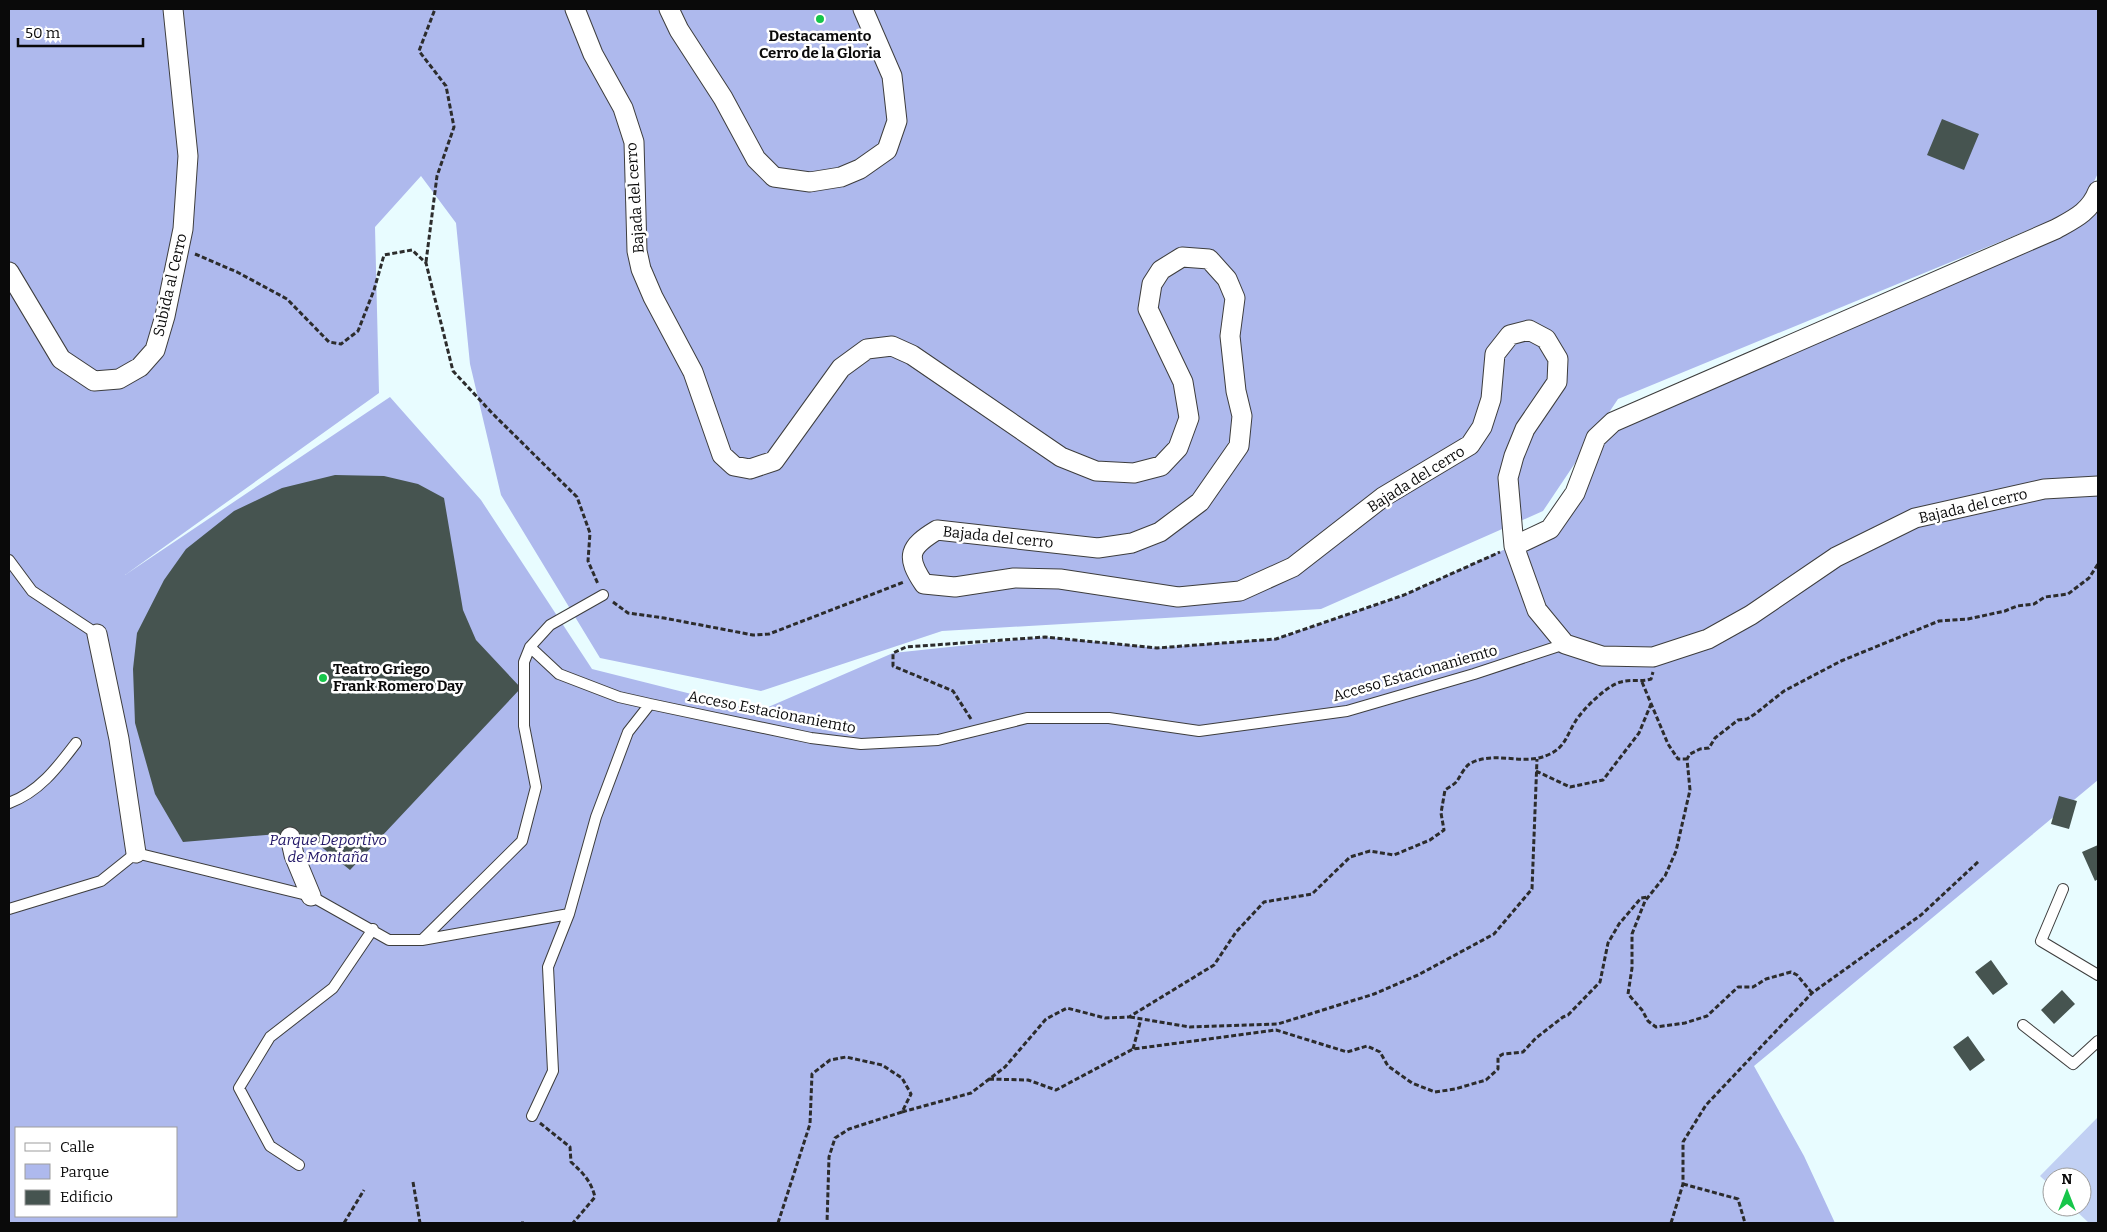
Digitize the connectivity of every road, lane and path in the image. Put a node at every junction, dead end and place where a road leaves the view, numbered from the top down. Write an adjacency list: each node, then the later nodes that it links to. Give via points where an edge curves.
1 (173, 9): 7 (street, Subida al Cerro, via 188,156)
2 (435, 9): 8 (path, via 419,51 446,86 454,127 437,176)
3 (575, 9): 14 (street, Bajada del cerro, via 593,54 623,108 634,142 637,251 641,269 693,372 722,455 734,466 750,469 774,461 841,368 867,349 892,346 912,355 1061,457 1096,471 1134,473 1161,466 1178,448 1189,418 1183,382 1148,309 1152,284 1161,270 1182,257 1209,259 1227,278 1235,298 1230,336 1242,416 1239,446 1200,502 1160,532 1132,544 1098,548 937,530 919,541 912,555)
4 (670, 9): 5 (street, via 679,30 723,98 756,159 774,178 810,182 841,178 860,169 887,150 897,121 892,76)
5 (863, 9)
6 (2098, 192): 11 (street, via 2084,213 2056,229 1613,422 1596,438 1575,494 1550,529)
7 (179, 248): 8 (path, via 238,272 287,299 329,342 341,344 358,331 384,255 412,250); 9 (street, Subida al Cerro, via 166,316 155,350 140,367 119,378 94,381 61,360)
8 (426, 263): 15 (path, via 453,370 578,497 590,533 588,561)
9 (9, 272)
10 (2098, 486): 19 (street, Bajada del cerro, via 2044,489 1915,518 1836,557 1751,615 1708,639)
11 (1514, 546): 14 (street, Bajada del cerro, via 1508,478 1526,429 1557,382 1558,359 1546,339 1528,330 1510,335 1495,354 1491,399 1482,428 1470,445 1383,497 1293,568 1240,591 1178,597 1060,579 1032,578 955,587 924,584); 17 (street, Bajada del cerro, via 1537,610); 23 (path, via 1404,595 1276,639 1157,648 1045,637 906,647 894,653 893,666 953,692)
12 (9, 560): 16 (lane, via 32,591)
13 (2098, 564): 26 (path, via 2089,578 2068,594 2045,597 2034,604 1968,619 1939,621 1841,661 1784,692 1747,719 1738,720 1715,738 1709,748 1690,754)
14 (919, 576): 15 (path, via 769,634 753,635 628,613)
15 (603, 595): 18 (lane, via 550,625)
16 (96, 634): 30 (street, via 119,739)
17 (1565, 644): 19 (street, Bajada del cerro, via 1602,656); 23 (lane, Acceso Estacionaniemto, via 1347,710 1199,731 1109,718 1026,718)
18 (530, 647): 21 (lane, Acceso Estacionaniemto, via 559,674 619,697); 38 (lane, via 524,662 524,726 536,787 522,841)
19 (1653, 657): 20 (path, via 1653,675)
20 (1642, 682): 22 (path); 25 (path, via 1620,682 1596,698 1575,721 1564,744)
21 (650, 704): 23 (lane, Acceso Estacionaniemto, via 811,738 861,744 938,740); 36 (lane, via 628,732 596,817)
22 (1651, 704): 26 (path, via 1668,744 1678,759); 27 (path, via 1639,733 1603,780 1570,787)
23 (978, 730)
24 (76, 743): 28 (lane, via 55,771 24,797)
25 (1537, 760): 27 (path); 41 (path, via 1495,758 1470,763 1456,783 1445,790 1441,813 1444,830 1430,840 1394,855 1370,851 1350,857 1312,894 1264,902 1236,932 1214,965)
26 (1688, 760): 34 (path, via 1690,790 1676,851 1665,876)
27 (1536, 770): 43 (path, via 1532,889 1494,934 1418,975 1374,994)
28 (9, 803)
29 (290, 837): 33 (street)
30 (136, 853): 33 (lane); 35 (lane, via 101,881)
31 (1979, 861): 40 (path, via 1921,915)
32 (2063, 889): 39 (lane, via 2041,941)
33 (311, 896): 37 (lane)
34 (1648, 897): 40 (path, via 1632,934 1628,994 1656,1027 1708,1016 1738,987 1753,987 1766,979 1791,972); 45 (path, via 1641,898 1608,943 1600,982 1568,1016 1562,1017 1523,1052 1503,1054 1498,1058 1498,1069 1486,1080 1435,1092 1412,1084 1388,1066 1380,1052 1366,1046 1348,1052)
35 (9, 909)
36 (569, 914): 38 (lane); 50 (lane, via 548,967 554,1071)
37 (373, 929): 38 (lane, via 389,940); 51 (lane, via 333,988 270,1037 239,1088 270,1146)
38 (422, 940)
39 (2098, 975)
40 (1812, 993): 53 (path, via 1706,1105 1682,1142)
41 (1129, 1017): 42 (path); 48 (path, via 1105,1018 1067,1008 1046,1019 1005,1067)
42 (1141, 1019): 43 (path, via 1190,1027); 47 (path)
43 (1278, 1024): 45 (path)
44 (2023, 1025): 46 (lane, via 2073,1064)
45 (1276, 1030): 47 (path)
46 (2098, 1041)
47 (1133, 1049): 48 (path, via 1056,1090 1028,1080)
48 (989, 1079): 49 (path, via 971,1092)
49 (902, 1112): 58 (path, via 910,1094 902,1078 882,1065 846,1058 830,1060 812,1074 810,1124); 59 (path, via 849,1129 835,1138 829,1157)
50 (532, 1116): 57 (path, via 570,1147 571,1162 588,1177 593,1189 595,1197)
51 (299, 1165)
52 (413, 1182): 56 (path)
53 (1682, 1184): 60 (path); 61 (path, via 1738,1199)
54 (364, 1190): 55 (path)
55 (344, 1223)
56 (420, 1223)
57 (573, 1223)
58 (778, 1223)
59 (828, 1223)
60 (1671, 1223)
61 (1745, 1223)

